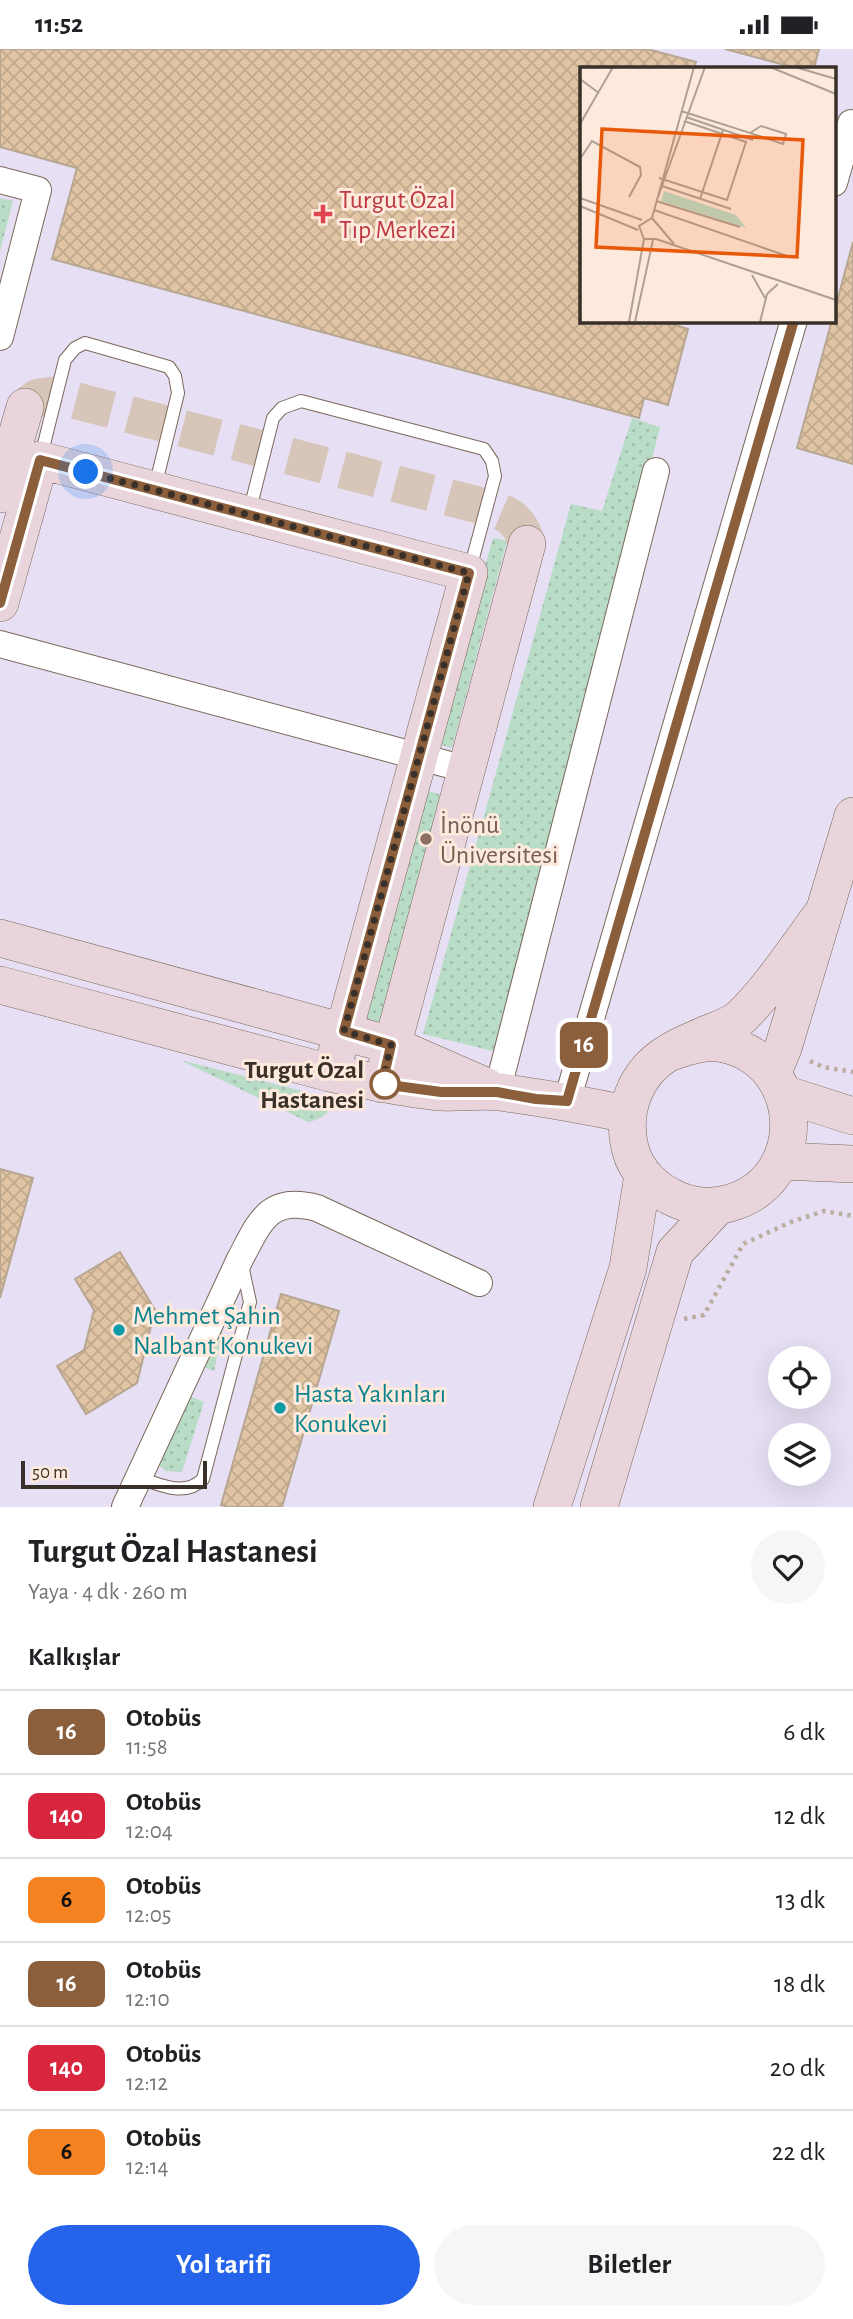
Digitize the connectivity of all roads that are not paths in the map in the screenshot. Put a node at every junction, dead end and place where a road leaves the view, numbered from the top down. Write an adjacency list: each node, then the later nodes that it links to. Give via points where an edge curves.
1 (851, 123): 2 (street)
2 (836, 176)
3 (0, 180): 5 (street, via 38,190)
4 (793, 322): 29 (street)
5 (0, 337)
6 (24, 407): 10 (street)
7 (40, 460): 9 (street); 9 (lane, via 65,360 85,343 169,367 175,376 178,393); 14 (street)
8 (656, 471): 28 (street)
9 (154, 490): 11 (street)
10 (0, 494)
11 (249, 515): 13 (street); 13 (lane, via 273,418 295,402 484,449 495,476)
12 (527, 544): 17 (street)
13 (469, 573): 16 (street)
14 (0, 603)
15 (0, 643): 16 (street)
16 (419, 756): 17 (street); 22 (street)
17 (465, 769): 23 (street)
18 (853, 816): 19 (street)
19 (822, 914): 24 (street, via 738,1020); 25 (street)
20 (0, 938): 22 (street)
21 (0, 985): 26 (street)
22 (344, 1031): 23 (street); 26 (street)
23 (391, 1045): 27 (street); 28 (street)
24 (668, 1053): 25 (street, via 695,1044 724,1044); 30 (street, via 648,1069)
25 (780, 1072): 31 (street); 32 (street, via 789,1117)
26 (330, 1073): 27 (street)
27 (382, 1084): 28 (street, via 441,1092)
28 (497, 1092): 29 (street)
29 (567, 1101): 30 (street)
30 (626, 1114): 34 (street, via 632,1157)
31 (853, 1116)
32 (782, 1161): 33 (street); 35 (street, via 766,1183 744,1199)
33 (853, 1164)
34 (643, 1175): 35 (street, via 664,1194 689,1205); 40 (street, via 628,1268)
35 (717, 1206): 41 (street, via 675,1252)
36 (240, 1259): 37 (street, via 261,1219 282,1207 305,1205); 38 (street); 38 (lane, via 250,1302 203,1479 182,1490)
37 (479, 1283)
38 (139, 1478): 39 (street)
39 (125, 1507)
40 (552, 1507)
41 (599, 1507)

